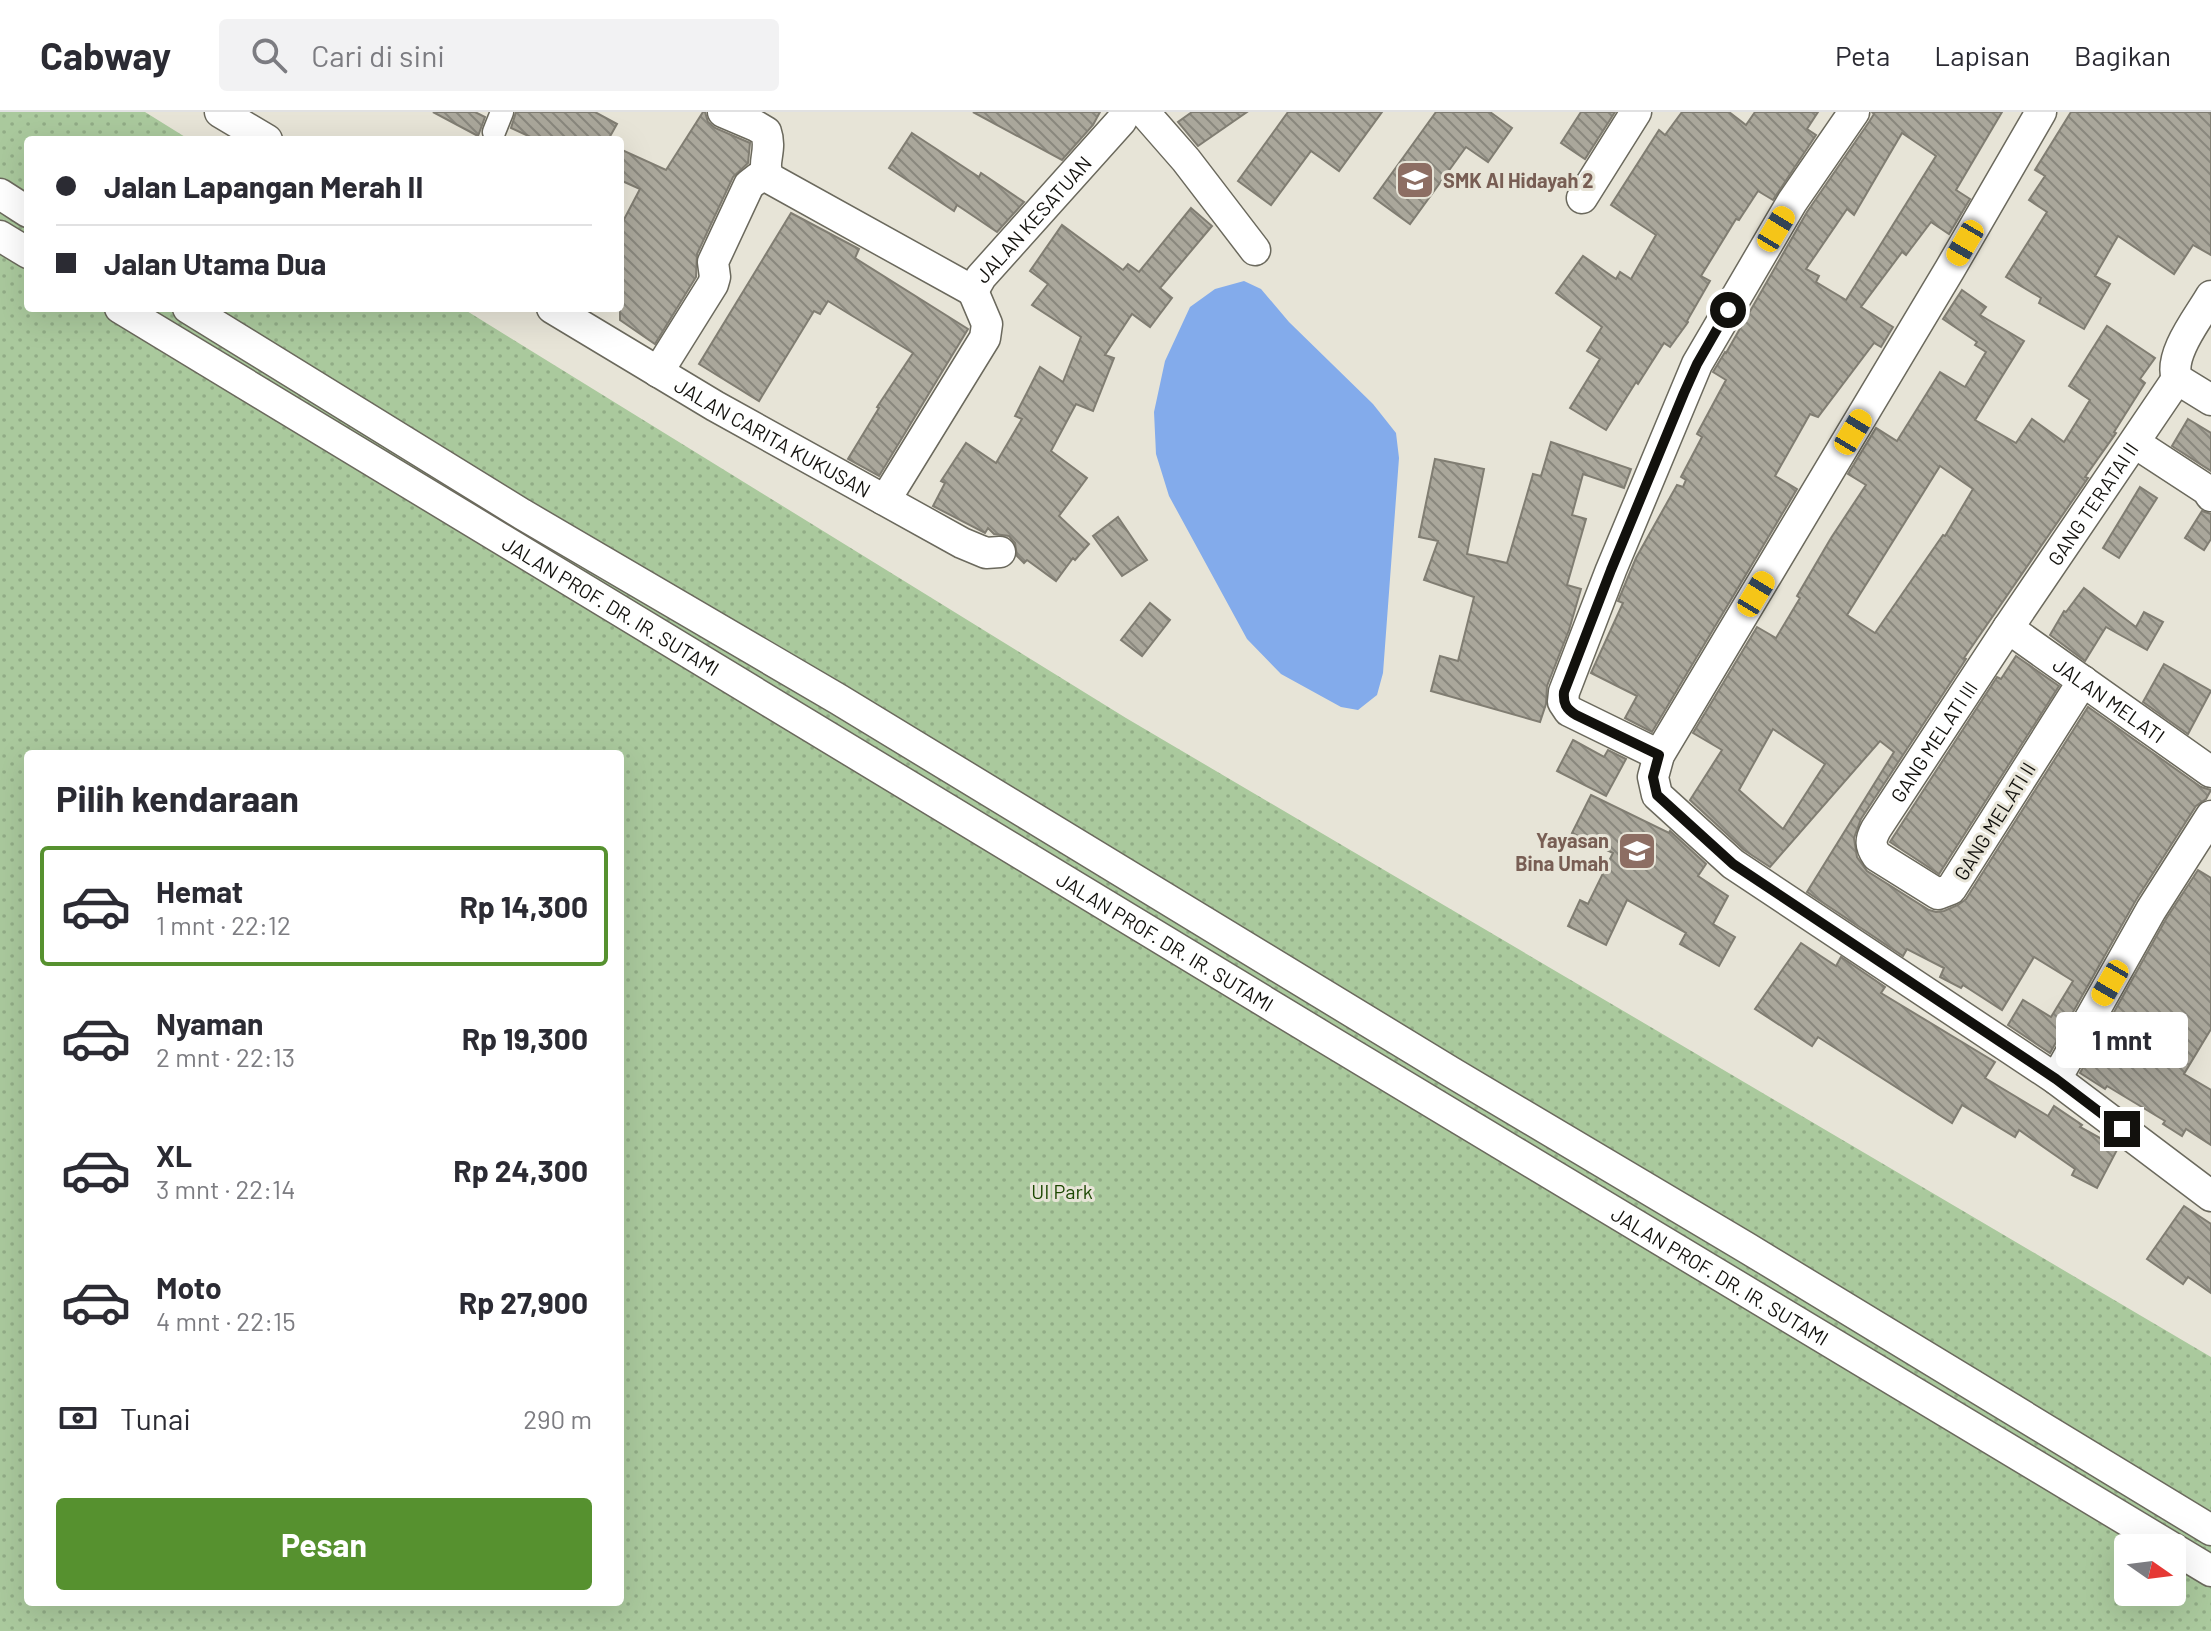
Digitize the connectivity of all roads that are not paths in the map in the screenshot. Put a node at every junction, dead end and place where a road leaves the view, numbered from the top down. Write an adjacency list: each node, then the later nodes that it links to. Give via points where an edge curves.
1 (220, 112): 9 (street)
2 (723, 112): 8 (street)
3 (1126, 112): 17 (street, JALAN KESATUAN)
4 (1144, 112): 15 (street)
5 (1636, 112): 12 (street)
6 (1854, 112): 31 (street, via 1792,202 1697,364 1564,692 1569,711)
7 (2041, 112): 31 (street)
8 (761, 119): 10 (street, via 769,141)
9 (260, 136)
10 (766, 175): 17 (street); 22 (street, via 749,185 713,262 713,284)
11 (0, 194): 13 (street)
12 (1582, 198)
13 (24, 209)
14 (0, 236): 16 (street)
15 (1255, 250)
16 (24, 251)
17 (973, 291): 27 (street, JALAN KESATUAN, via 987,324 985,338)
18 (2211, 296): 23 (street, via 2178,353)
19 (127, 312): 38 (street, JALAN PROF. DR. IR. SUTAMI)
20 (194, 312): 37 (street, JALAN PROF. DR. IR. SUTAMI)
21 (559, 312): 22 (street, JALAN CARITA KUKUSAN)
22 (658, 372): 27 (street, JALAN CARITA KUKUSAN)
23 (2177, 379): 24 (street); 25 (street, GANG TERATAI II)
24 (2211, 400)
25 (2135, 443): 26 (street); 29 (street, GANG TERATAI II)
26 (2211, 496)
27 (883, 499): 28 (street, JALAN CARITA KUKUSAN, via 973,549)
28 (1000, 552)
29 (2008, 628): 30 (street, JALAN MELATI); 34 (street, GANG MELATI III, via 1876,829 1871,839)
30 (2083, 681): 32 (street, JALAN MELATI); 34 (street, GANG MELATI II, via 1951,889 1938,894)
31 (1659, 755): 35 (street, via 1653,777 1657,795 1733,864)
32 (2211, 772)
33 (2211, 816): 35 (street)
34 (1877, 856)
35 (2056, 1079): 36 (street)
36 (2211, 1196)
37 (2211, 1530)
38 (2211, 1571)

